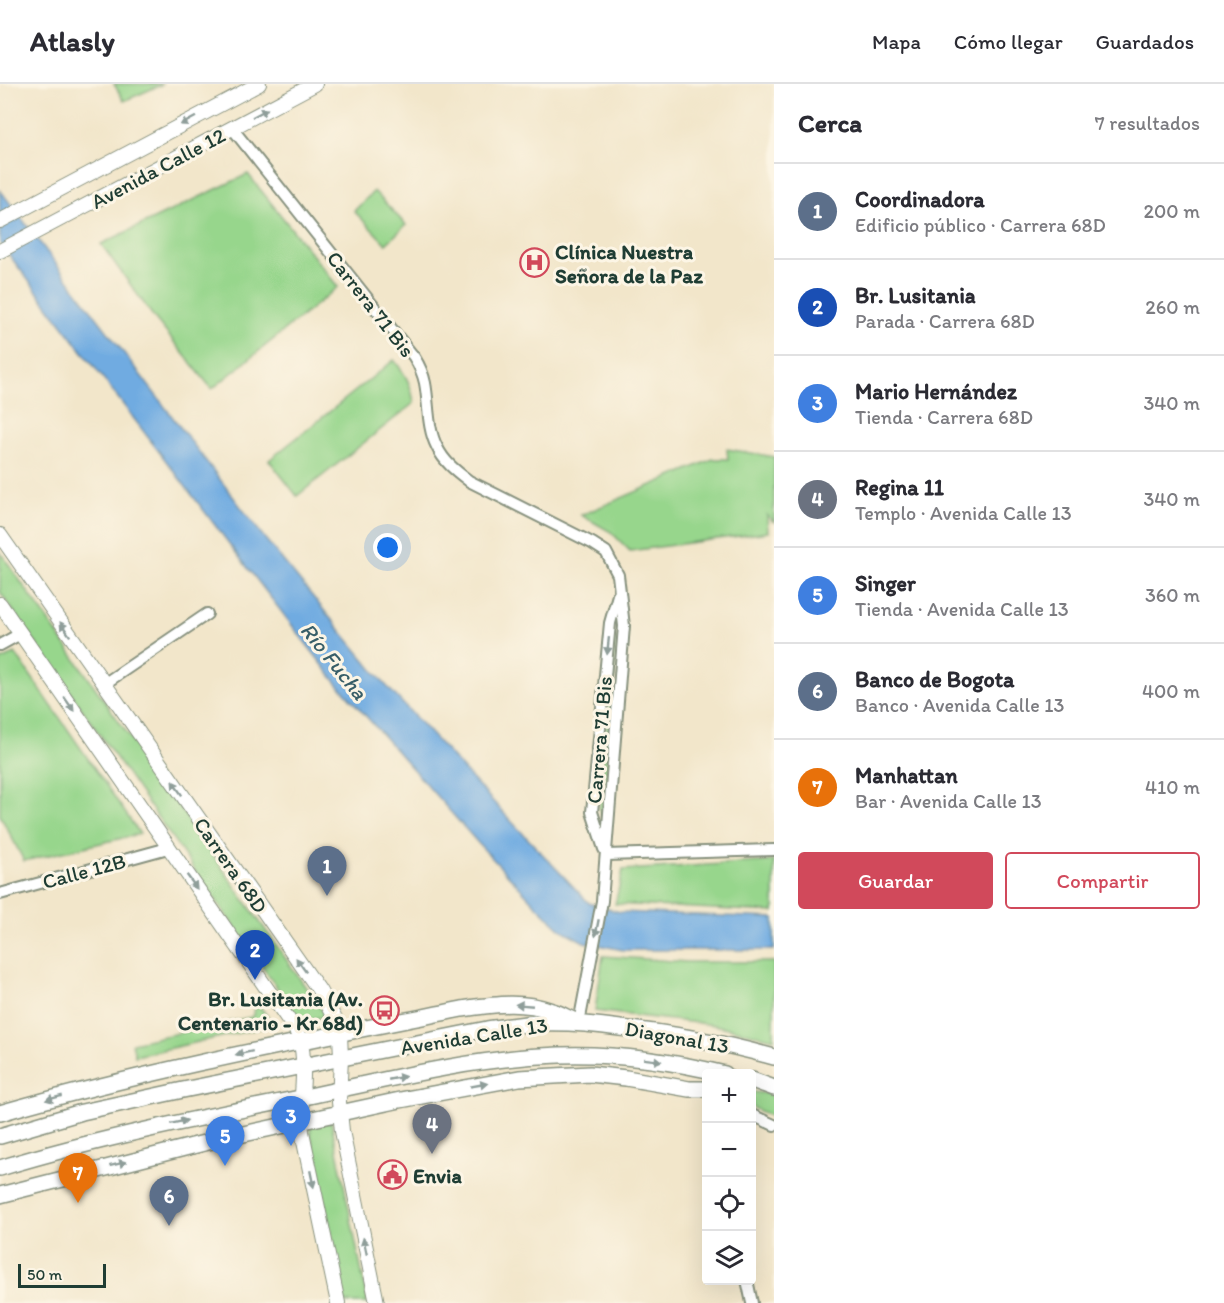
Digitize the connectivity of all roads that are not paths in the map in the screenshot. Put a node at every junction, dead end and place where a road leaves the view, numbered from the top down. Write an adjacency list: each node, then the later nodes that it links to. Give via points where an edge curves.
1 (259, 84): 4 (main road, Avenida Calle 12, one-way to 4)
2 (315, 84): 3 (main road, Avenida Calle 12, one-way to 2)
3 (232, 128): 5 (main road, Avenida Calle 12); 7 (street, Carrera 71 Bis, via 414,357 425,381 430,427 445,460 469,481 606,552 618,575)
4 (0, 221)
5 (0, 251)
6 (0, 535): 12 (main road, Carrera 68D, one-way to 6)
7 (620, 589): 15 (street, Carrera 71 Bis, via 624,626); 15 (street, Carrera 71 Bis, one-way to 15, via 610,623 592,812)
8 (0, 604): 10 (main road, Carrera 68D)
9 (207, 614): 12 (street)
10 (20, 634): 11 (street); 13 (main road, Carrera 68D, one-way to 13)
11 (0, 645)
12 (104, 684): 18 (main road, Carrera 68D, one-way to 12, via 319,990)
13 (168, 848): 16 (street, Calle 12B); 19 (main road, Carrera 68D, one-way to 19, via 289,1018)
14 (774, 850): 15 (street)
15 (606, 855): 17 (street, Carrera 71 Bis, one-way to 17, via 602,901)
16 (0, 894)
17 (579, 1023): 18 (main road, Avenida Calle 13, one-way to 18, via 540,1007 517,1004 462,1010); 21 (main road, Diagonal 13, via 664,1032); 22 (main road, Avenida Calle 13, via 498,1028)
18 (340, 1034): 19 (main road, Avenida Calle 13); 22 (main road, Carrera 68D)
19 (301, 1042): 23 (main road, Carrera 68D); 33 (main road, Avenida Calle 13, one-way to 33, via 189,1065)
20 (615, 1056): 24 (main road, Avenida Calle 13, one-way to 24); 25 (main road); 29 (main road, Avenida Calle 13, one-way to 20, via 505,1059)
21 (774, 1057)
22 (341, 1058): 23 (main road, Avenida Calle 13); 29 (main road, Carrera 68D)
23 (303, 1066): 32 (main road, Carrera 68D); 36 (main road, Avenida Calle 13)
24 (702, 1069)
25 (571, 1074): 27 (main road, via 605,1075); 34 (main road, one-way to 25, via 489,1083)
26 (756, 1081): 28 (main road)
27 (676, 1087): 30 (main road); 31 (street)
28 (774, 1088)
29 (339, 1089): 32 (main road, Avenida Calle 13); 34 (main road, Carrera 68D)
30 (702, 1089)
31 (702, 1096)
32 (301, 1097): 38 (main road, Carrera 68D); 41 (main road, Avenida Calle 13, one-way to 32, via 107,1138)
33 (0, 1113)
34 (339, 1113): 38 (main road); 45 (main road, Carrera 68D, one-way to 34)
35 (756, 1117): 39 (street)
36 (53, 1120): 37 (main road); 40 (main road, Avenida Calle 13)
37 (0, 1122)
38 (300, 1122): 42 (main road, one-way to 38); 44 (main road, Carrera 68D, one-way to 44)
39 (774, 1125)
40 (0, 1136)
41 (0, 1168)
42 (0, 1195)
43 (748, 1285): 46 (street)
44 (338, 1303)
45 (377, 1303)
46 (752, 1303)

